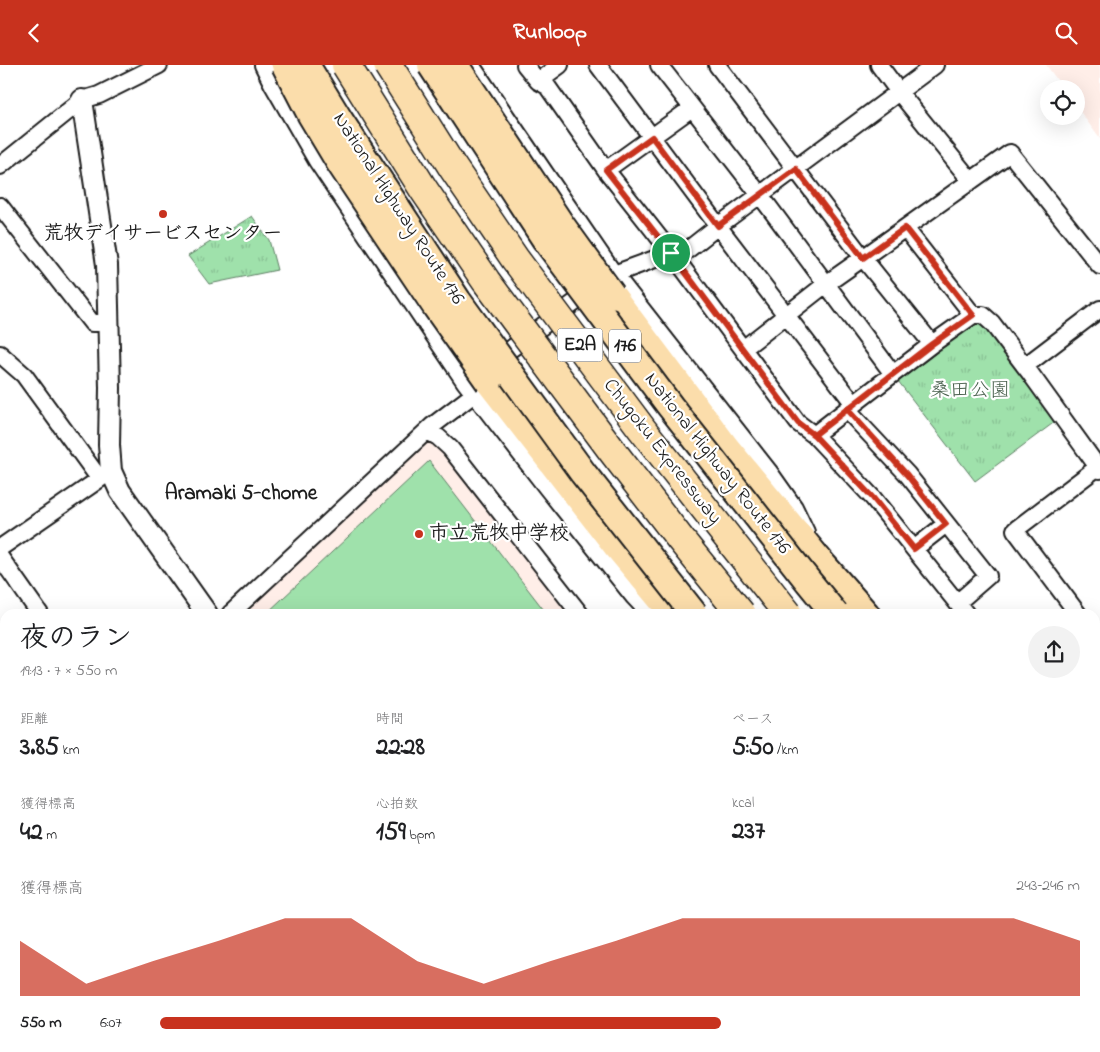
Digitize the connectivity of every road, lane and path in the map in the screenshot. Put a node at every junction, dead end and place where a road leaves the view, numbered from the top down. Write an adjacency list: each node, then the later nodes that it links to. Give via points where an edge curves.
1 (159, 65): 19 (street)
2 (263, 65): 44 (street, via 317,161)
3 (285, 65): 44 (highway, bridge, via 341,165 436,307)
4 (306, 65): 61 (highway, National Highway Route 176, bridge, via 458,301 583,473)
5 (346, 65): 62 (highway, Chugoku Expressway / E2A, bridge, via 424,190 486,281 613,452)
6 (388, 65): 63 (highway, Chugoku Expressway / E2A, bridge, via 515,259 642,429)
7 (431, 65): 64 (highway, National Highway Route 176 / 176, bridge, via 545,239 670,406)
8 (455, 65): 33 (highway, bridge, via 562,226)
9 (471, 65): 33 (street)
10 (526, 65): 17 (street)
11 (560, 65): 17 (street)
12 (598, 65): 21 (street)
13 (659, 65): 20 (street)
14 (717, 65): 23 (street)
15 (879, 65): 18 (street)
16 (934, 65): 18 (street)
17 (538, 81): 24 (street, via 546,86)
18 (899, 92): 23 (street); 25 (street)
19 (82, 100): 22 (street); 38 (street, via 107,265)
20 (692, 108): 21 (street); 26 (street)
21 (652, 137): 24 (street); 28 (street)
22 (0, 166)
23 (796, 169): 26 (street); 31 (street)
24 (606, 170): 30 (street)
25 (971, 181): 29 (street); 32 (street, via 1010,153)
26 (760, 195): 28 (street); 34 (street)
27 (0, 206): 38 (street, via 92,323)
28 (718, 226): 30 (street); 36 (street)
29 (905, 228): 31 (street); 37 (street)
30 (673, 256): 33 (street); 40 (street)
31 (863, 258): 34 (street); 39 (street)
32 (1100, 265)
33 (613, 284): 44 (street); 65 (highway, via 726,447)
34 (826, 284): 36 (street); 43 (street)
35 (1100, 309): 42 (street)
36 (786, 315): 40 (street); 45 (street)
37 (973, 315): 39 (street); 42 (street, via 983,315 992,323)
38 (108, 323): 49 (street, via 109,445)
39 (932, 344): 43 (street)
40 (743, 349): 47 (street, via 798,423)
41 (0, 354): 49 (street, via 24,375)
42 (1025, 366): 48 (street)
43 (893, 374): 45 (street)
44 (476, 386): 46 (street); 59 (street, via 547,488); 60 (highway)
45 (851, 407): 47 (street); 50 (street)
46 (427, 431): 57 (street); 58 (street, via 450,448)
47 (814, 435): 52 (street, via 873,498)
48 (1099, 468): 66 (street, via 1015,530)
49 (105, 475): 51 (street); 56 (street, via 120,491)
50 (946, 524): 52 (street); 54 (street, via 988,576)
51 (0, 548)
52 (914, 549): 54 (street)
53 (0, 557): 55 (street)
54 (961, 608)
55 (36, 609)
56 (203, 609)
57 (235, 609)
58 (576, 609)
59 (645, 609)
60 (669, 609)
61 (690, 609)
62 (737, 609)
63 (784, 609)
64 (831, 609)
65 (862, 609)
66 (1074, 609)

